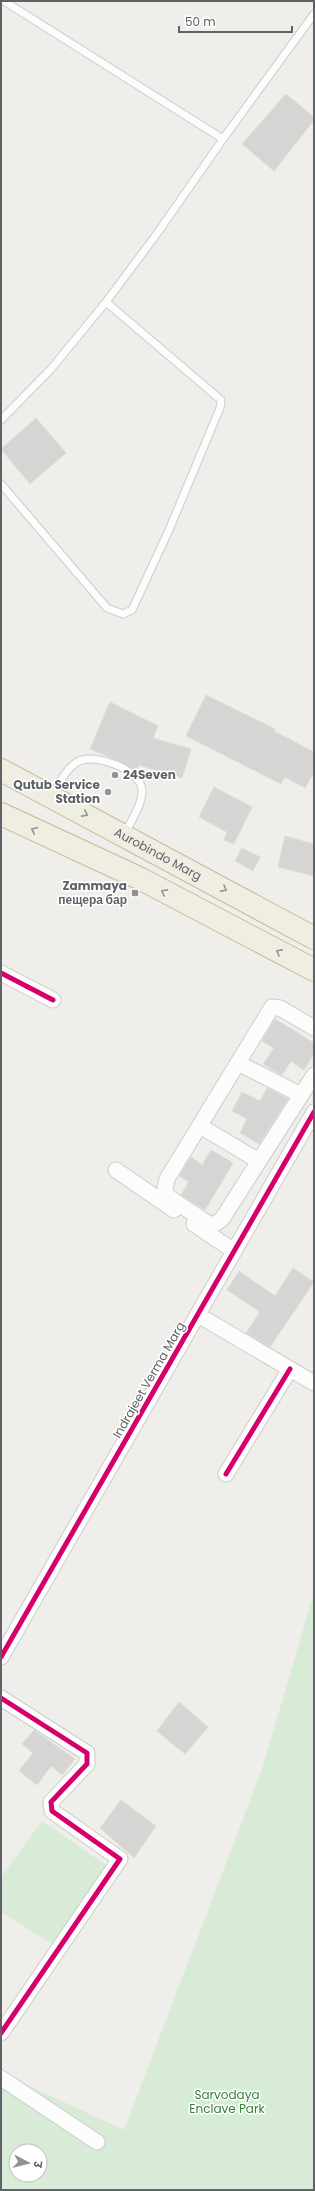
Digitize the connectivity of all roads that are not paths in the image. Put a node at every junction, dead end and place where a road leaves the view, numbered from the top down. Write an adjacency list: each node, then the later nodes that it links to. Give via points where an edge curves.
1 (4, 1): 3 (lane)
2 (314, 14): 3 (lane)
3 (223, 139): 4 (lane)
4 (106, 302): 5 (lane, via 51,369); 6 (lane, via 221,400 220,408 172,523 132,610 123,614 107,608)
5 (1, 420)
6 (1, 484)
7 (1, 770): 8 (highway, Aurobindo Marg)
8 (53, 797): 10 (highway, Aurobindo Marg, one-way to 10); 10 (lane, via 66,771 80,761 93,759 113,763 136,778 142,790 139,804)
9 (1, 814): 12 (highway, one-way to 9, via 141,879)
10 (124, 835): 11 (highway, Aurobindo Marg, one-way to 11)
11 (314, 938)
12 (314, 970)
13 (1, 973): 14 (street)
14 (53, 1000)
15 (314, 1028): 16 (street, via 280,1008 272,1007)
16 (238, 1063): 18 (street); 20 (street)
17 (314, 1075): 18 (street)
18 (298, 1100): 19 (street); 21 (street)
19 (313, 1114): 23 (street, Indrajeet Verma Marg)
20 (200, 1126): 21 (street); 21 (street, via 167,1179 165,1188 167,1196 210,1224 222,1220)
21 (259, 1161)
22 (116, 1170): 23 (street)
23 (234, 1252): 24 (street, Indrajeet Verma Marg)
24 (198, 1315): 25 (street); 28 (street, Indrajeet Verma Marg)
25 (290, 1369): 26 (street); 27 (street)
26 (314, 1383)
27 (226, 1474)
28 (1, 1657)
29 (1, 1698): 30 (street, via 87,1753 87,1764 51,1802 52,1811 120,1859)
30 (1, 2033)
31 (1, 2078): 32 (street)
32 (97, 2142)

